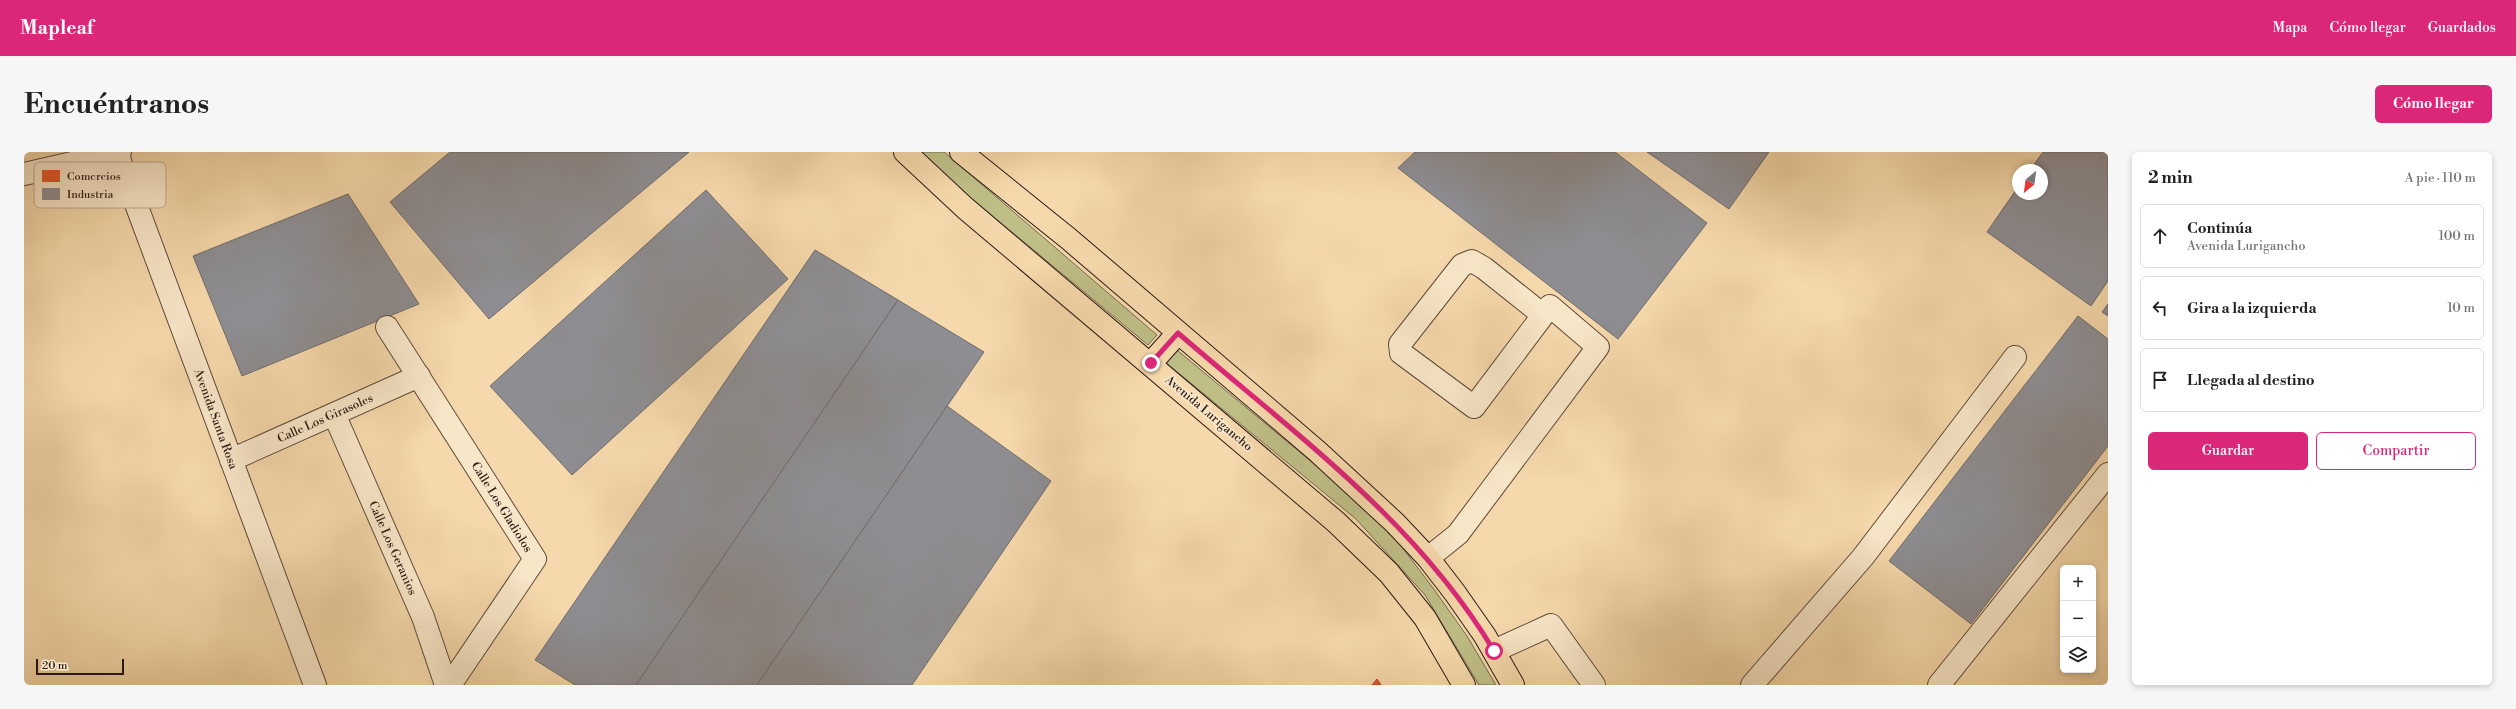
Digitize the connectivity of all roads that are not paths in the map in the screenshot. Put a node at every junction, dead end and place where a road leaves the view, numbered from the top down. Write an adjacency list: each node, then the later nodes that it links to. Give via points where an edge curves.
1 (905, 152): 12 (main road, Avenida Lurigancho, via 965,208)
2 (961, 152): 10 (main road)
3 (118, 153): 4 (street)
4 (78, 162)
5 (34, 172): 6 (street)
6 (24, 174)
7 (138, 208): 15 (street, Avenida Santa Rosa)
8 (1543, 315): 8 (street, via 1474,407 1401,353 1400,344 1462,265 1472,261); 17 (street, via 1550,306 1598,347 1458,534)
9 (387, 327): 13 (street, Calle Los Gladiolos)
10 (1178, 333): 12 (main road); 17 (main road, via 1317,451 1395,523)
11 (2015, 357): 25 (street, via 1863,557)
12 (1151, 363): 22 (main road, Avenida Lurigancho, via 1336,522 1389,573 1424,618)
13 (419, 376): 14 (street, Calle Los Girasoles); 21 (street, Calle Los Gladiolos, via 535,559)
14 (334, 414): 15 (street, Calle Los Girasoles); 20 (street, Calle Los Geranios, via 422,617)
15 (231, 460): 19 (street, Avenida Santa Rosa)
16 (2108, 474): 26 (street)
17 (1428, 558): 18 (main road)
18 (1494, 651): 23 (main road); 24 (street, via 1551,625)
19 (315, 685)
20 (446, 685)
21 (450, 685)
22 (1464, 685)
23 (1514, 685)
24 (1594, 685)
25 (1752, 685)
26 (1939, 685)

